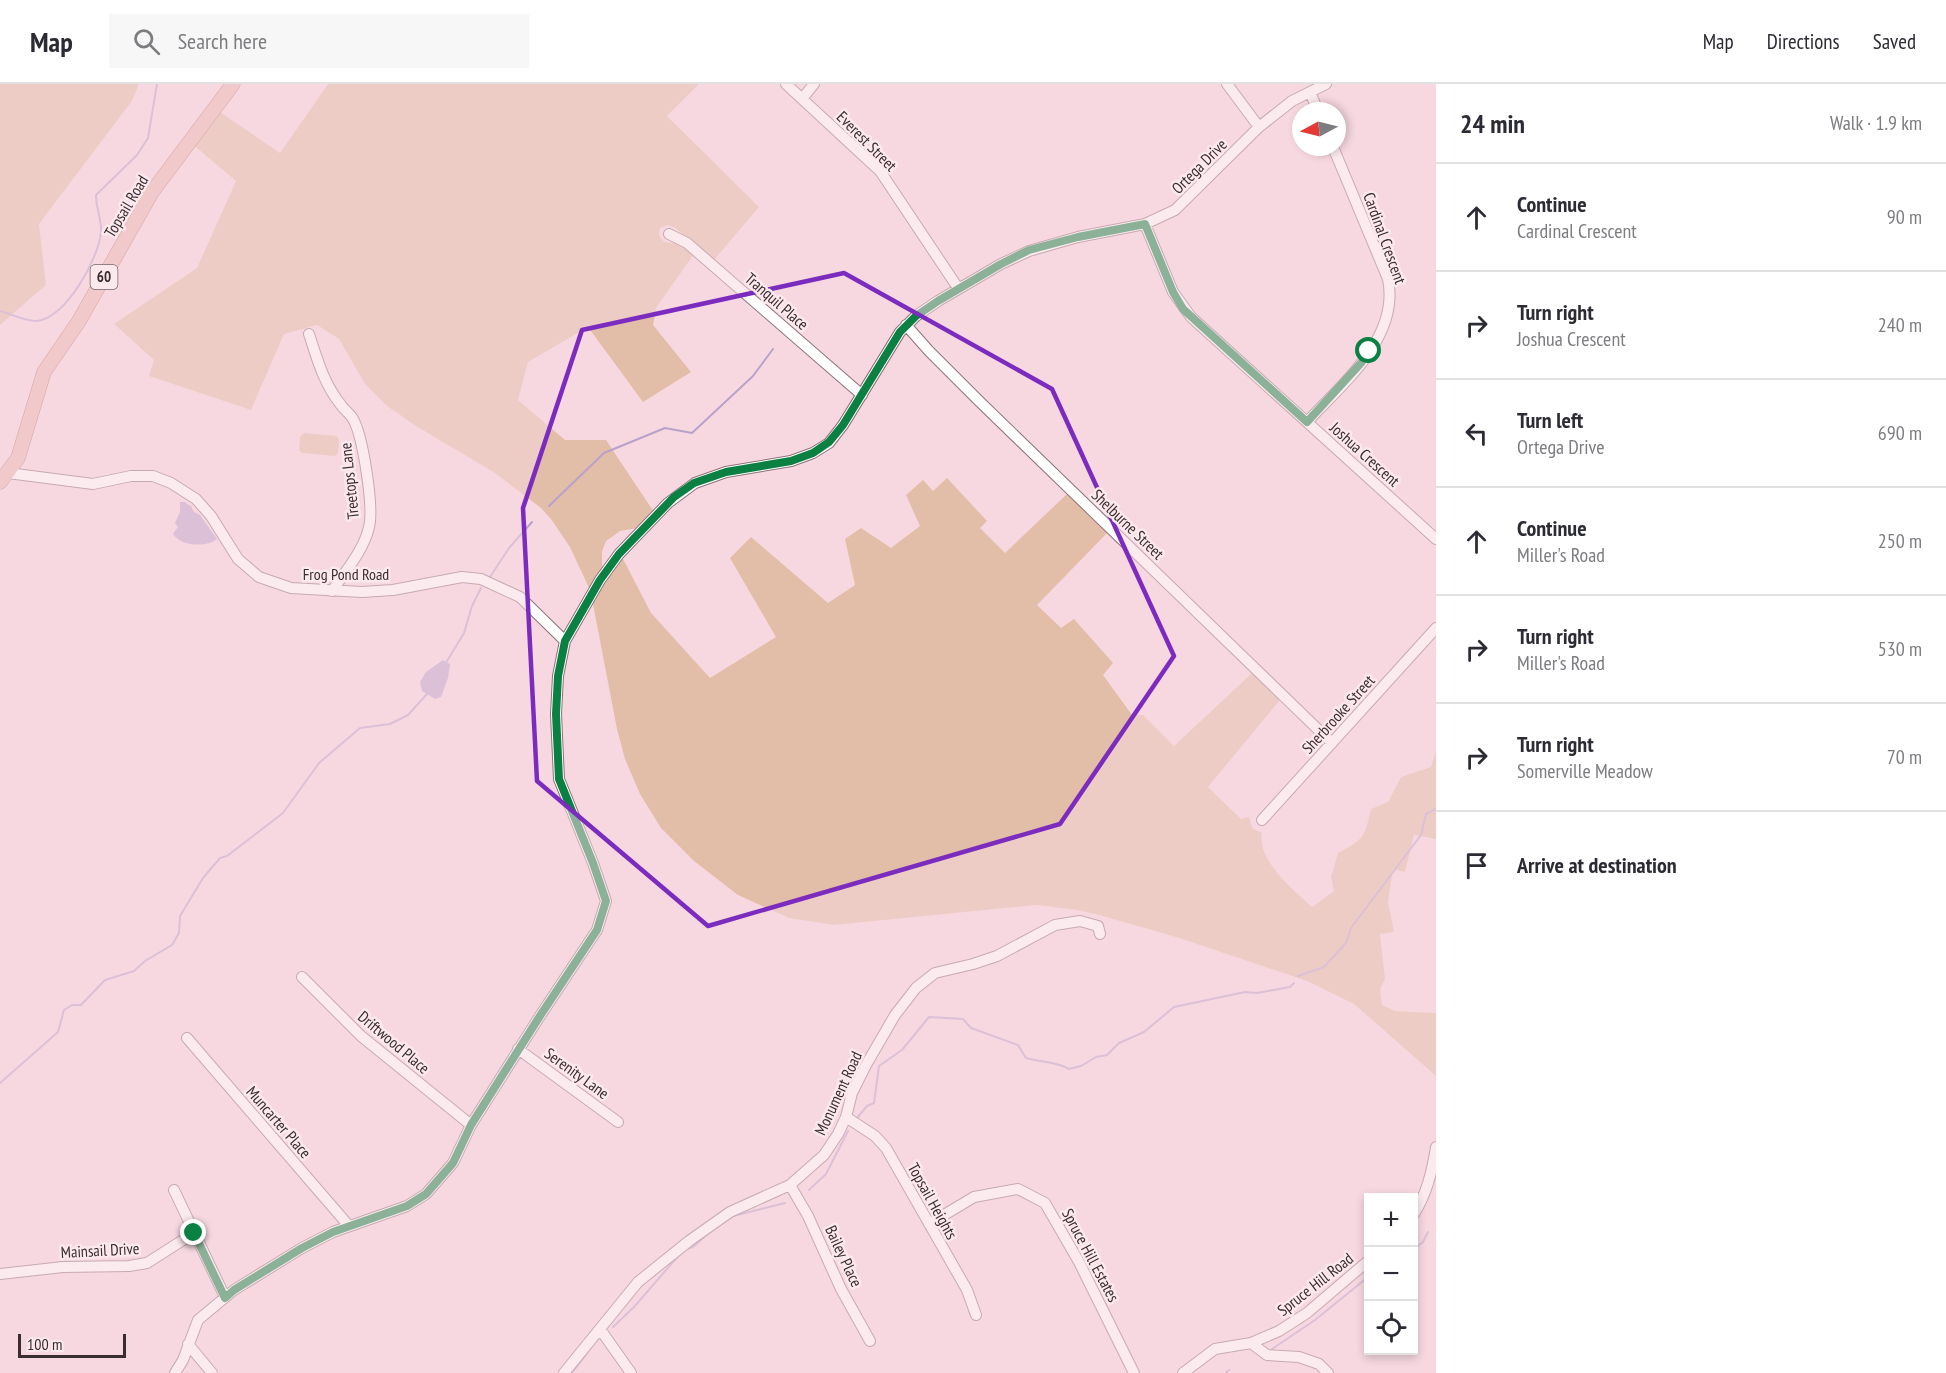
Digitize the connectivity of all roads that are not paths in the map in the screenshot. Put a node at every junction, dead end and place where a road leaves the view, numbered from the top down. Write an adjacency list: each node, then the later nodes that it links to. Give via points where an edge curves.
1 (786, 84): 7 (street, Everest Street)
2 (814, 84): 7 (street)
3 (1227, 84): 9 (street)
4 (1326, 84): 6 (street, Ortega Drive)
5 (230, 86): 18 (main road, Topsail Road / 60, via 152,192 79,321 44,372 18,458)
6 (1310, 92): 8 (street); 9 (street, Ortega Drive)
7 (802, 99): 13 (street, Everest Street, via 880,171)
8 (1314, 102)
9 (1259, 127): 11 (street, Ortega Drive, via 1182,204)
10 (1337, 156): 17 (street, Cardinal Crescent, via 1388,279 1391,302 1385,324 1361,363)
11 (1145, 224): 13 (street, Ortega Drive, via 1046,245 1008,260); 17 (street, Joshua Crescent, via 1183,309)
12 (669, 234): 16 (street, Tranquil Place, via 687,243)
13 (958, 288): 14 (street, Ortega Drive)
14 (906, 325): 16 (street, Ortega Drive); 23 (street, Shelburne Street, via 934,357)
15 (309, 334): 20 (street, Treetops Lane, via 322,374 359,432 370,513 369,528)
16 (861, 395): 22 (street, Ortega Drive, via 836,435 813,453 791,461 718,474 694,483 674,497 609,567)
17 (1307, 422): 19 (street, Joshua Crescent)
18 (4, 478): 20 (street, Frog Pond Road, via 93,484 131,476 171,483 211,516 238,559 259,577 291,588)
19 (1436, 539)
20 (332, 591): 22 (street, Frog Pond Road, via 393,590 462,577 481,579 520,597)
21 (1436, 628): 23 (street, Sherbrooke Street)
22 (565, 641): 28 (street, Ortega Drive, via 556,714 559,779 606,901 597,930)
23 (1332, 743): 24 (street, Sherbrooke Street)
24 (1262, 820)
25 (1100, 934): 29 (street, Monument Road, via 1098,926 1080,921 1055,925 998,956 934,973 895,1015 852,1093)
26 (303, 977): 31 (street, Driftwood Place, via 361,1036)
27 (187, 1038): 38 (street, Muncarter Place)
28 (518, 1049): 30 (street, Serenity Lane); 31 (street, Ortega Drive)
29 (846, 1118): 33 (street, Monument Road, via 824,1155); 37 (street, Topsail Heights, via 883,1144)
30 (618, 1122)
31 (471, 1125): 38 (street, Ortega Drive, via 453,1163 426,1194 407,1206)
32 (1436, 1147): 34 (street)
33 (790, 1185): 44 (street, Monument Road, via 730,1212 689,1240 638,1282); 45 (street, Bailey Place)
34 (1433, 1186): 36 (street)
35 (174, 1190): 39 (street)
36 (1418, 1207)
37 (929, 1224): 43 (street, Topsail Heights, via 967,1290); 52 (street, Spruce Hill Estates, via 974,1197 1018,1189 1045,1203)
38 (349, 1226): 42 (street, Ortega Drive, via 302,1248)
39 (194, 1233): 41 (street, Mainsail Drive, via 147,1263); 42 (street)
40 (1364, 1264): 46 (street, Spruce Hill Road, via 1307,1313)
41 (0, 1274)
42 (225, 1298): 47 (street, Ortega Drive, via 198,1320)
43 (976, 1315)
44 (600, 1329): 50 (street, Monument Road); 51 (street)
45 (870, 1341)
46 (1251, 1343): 53 (street, Spruce Hill Road, via 1215,1349); 54 (street, via 1267,1355 1299,1357 1320,1364)
47 (188, 1344): 48 (street, Ortega Drive); 49 (street)
48 (175, 1373)
49 (212, 1373)
50 (564, 1373)
51 (632, 1373)
52 (1134, 1373)
53 (1183, 1373)
54 (1328, 1373)

